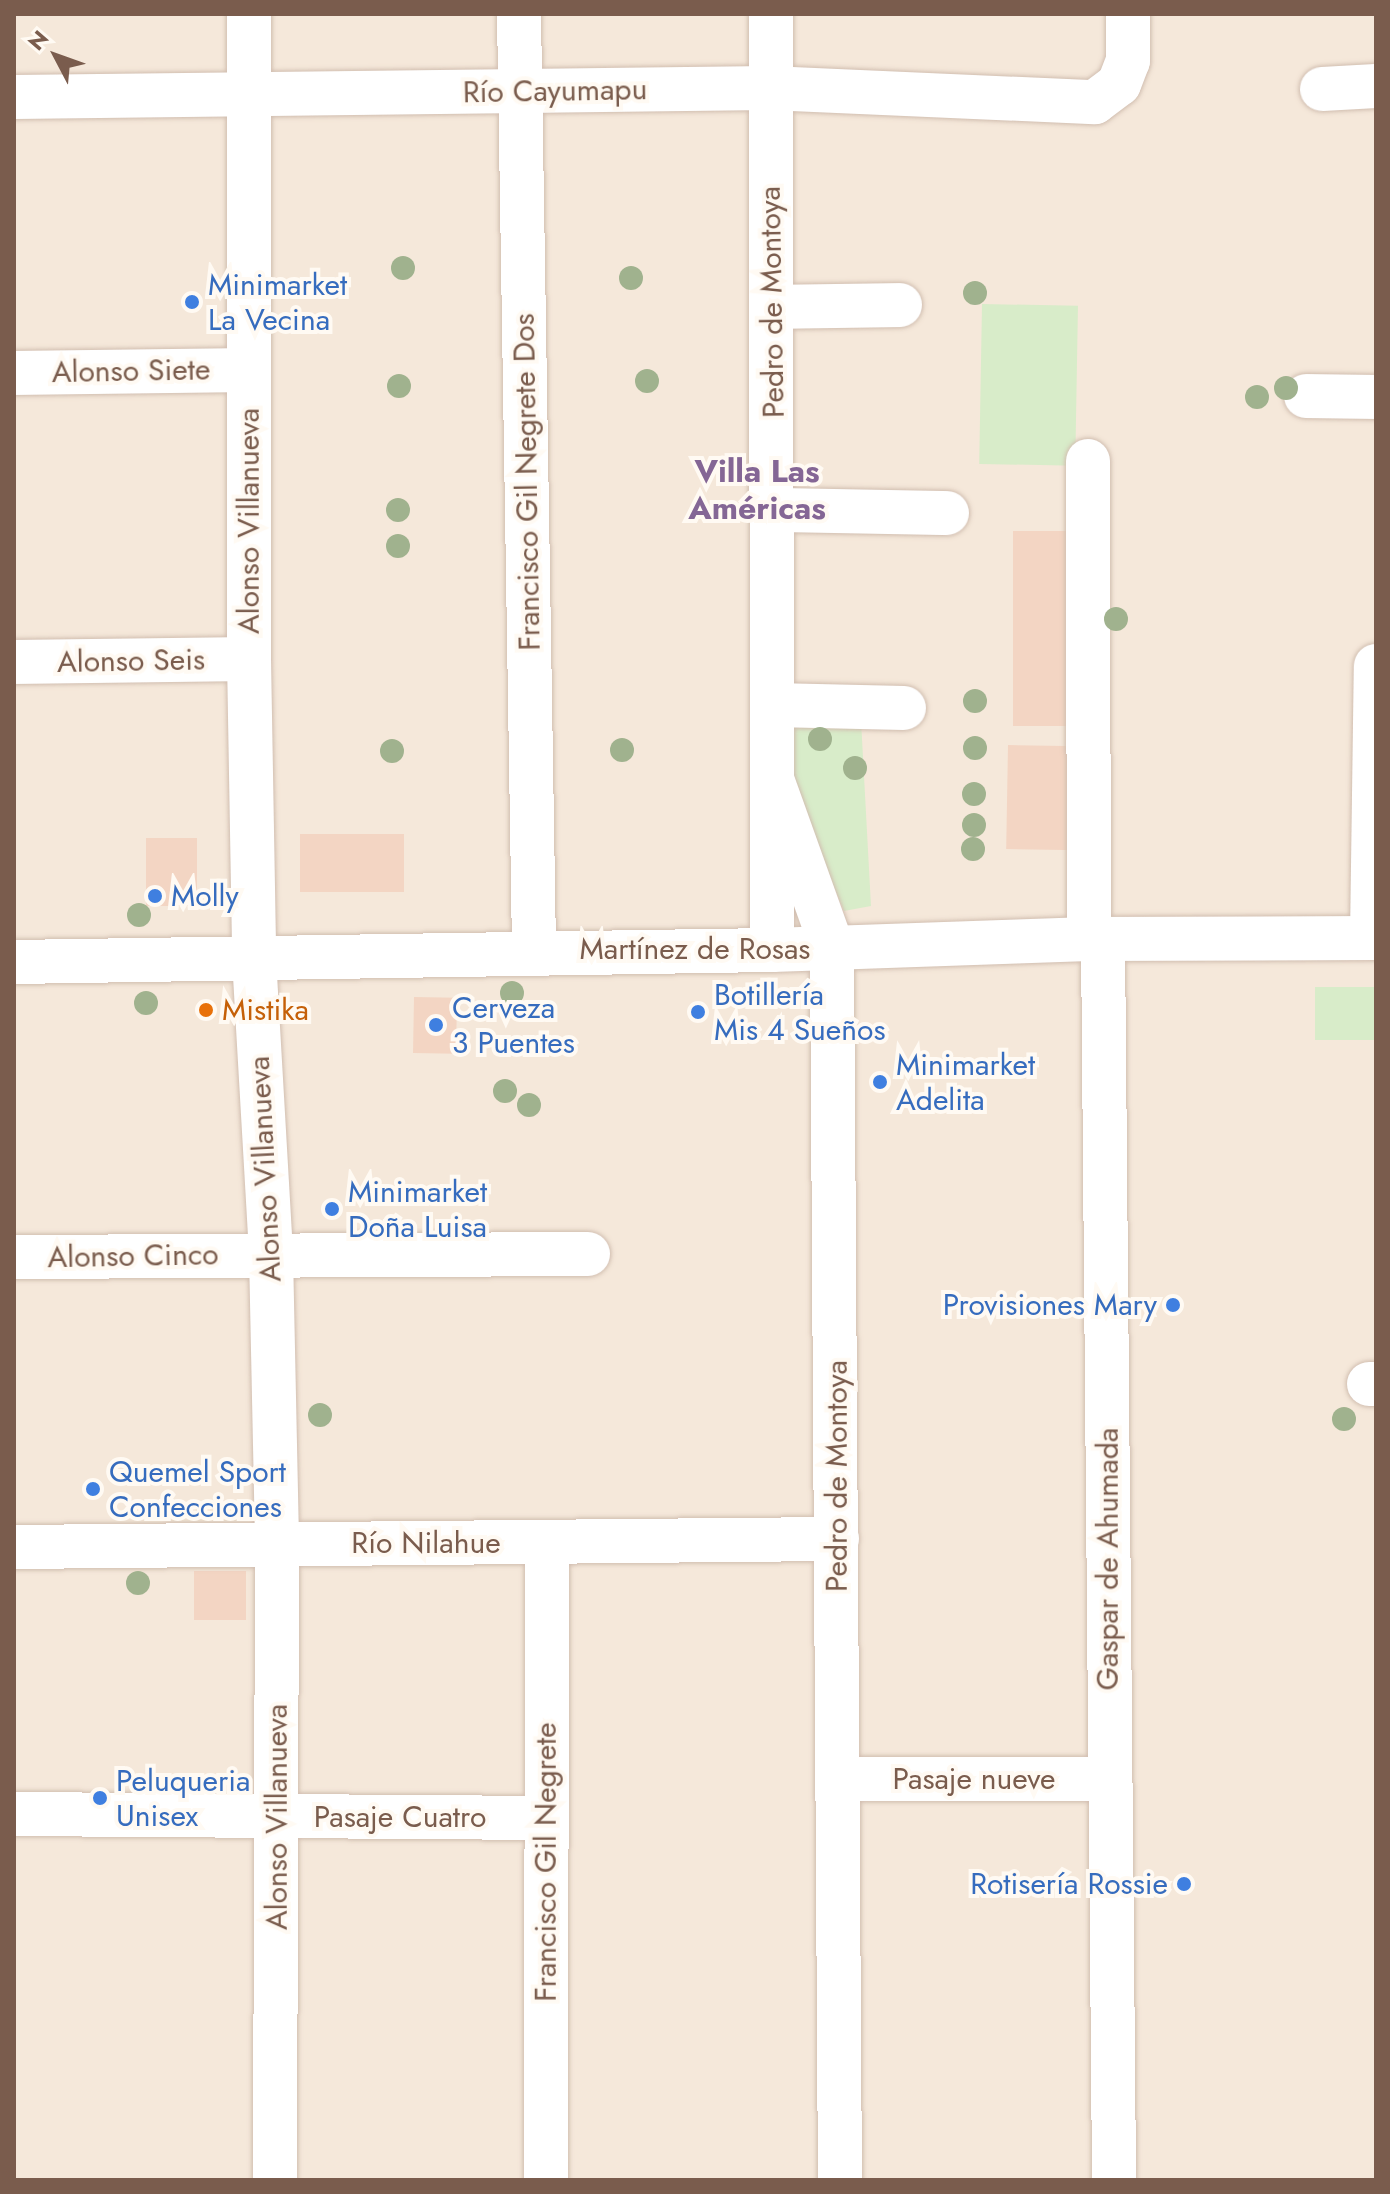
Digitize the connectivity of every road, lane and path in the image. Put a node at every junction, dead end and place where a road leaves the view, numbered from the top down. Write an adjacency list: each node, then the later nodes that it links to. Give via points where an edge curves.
1 (249, 14): 9 (street, Alonso Villanueva)
2 (519, 14): 8 (street, Francisco Gil Negrete Dos)
3 (771, 14): 6 (street, Pedro de Montoya)
4 (1128, 14): 6 (street, Río Cayumapu, via 1128,61 1119,84 1095,102)
5 (1376, 86): 7 (street)
6 (769, 88): 8 (street, Río Cayumapu); 12 (street, Pedro de Montoya)
7 (1322, 89)
8 (520, 92): 9 (street, Río Cayumapu); 29 (street, Francisco Gil Negrete Dos)
9 (249, 94): 10 (street, Río Cayumapu); 13 (street, Alonso Villanueva)
10 (14, 97)
11 (900, 305): 12 (street)
12 (772, 307): 18 (street, Pedro de Montoya)
13 (249, 370): 14 (street, Alonso Siete); 20 (street, Alonso Villanueva)
14 (14, 373)
15 (1306, 396): 16 (street)
16 (1376, 397)
17 (1088, 461): 27 (street, Gaspar de Ahumada)
18 (775, 510): 19 (street); 23 (street, Pedro de Montoya)
19 (947, 513)
20 (249, 659): 21 (street, Alonso Seis); 31 (street, Alonso Villanueva)
21 (14, 662)
22 (1376, 666): 26 (street)
23 (774, 705): 24 (street); 25 (street, Pedro de Montoya)
24 (904, 708)
25 (773, 782): 28 (street, Pedro de Montoya); 30 (street, Pedro de Montoya)
26 (1374, 938): 27 (street, Martínez de Rosas)
27 (1096, 939): 28 (street, Martínez de Rosas); 41 (street, Gaspar de Ahumada)
28 (832, 947): 30 (street, Martínez de Rosas); 36 (street, Pedro de Montoya)
29 (534, 950): 30 (street, Martínez de Rosas); 31 (street, Martínez de Rosas)
30 (772, 950)
31 (254, 958): 32 (street, Martínez de Rosas); 33 (street, Alonso Villanueva)
32 (14, 962)
33 (271, 1254): 34 (street, Alonso Cinco); 35 (street, Alonso Cinco); 37 (street, Alonso Villanueva)
34 (588, 1254)
35 (14, 1257)
36 (837, 1539): 38 (street, Río Nilahue); 40 (street, Pedro de Montoya)
37 (277, 1543): 38 (street, Río Nilahue); 39 (street, Río Nilahue); 43 (street, Alonso Villanueva)
38 (547, 1543): 44 (street, Francisco Gil Negrete)
39 (14, 1547)
40 (838, 1779): 41 (street, Pasaje nueve); 47 (street, Pedro de Montoya)
41 (1110, 1779): 48 (street, Gaspar de Ahumada)
42 (14, 1814): 43 (street, Pasaje Cuatro)
43 (277, 1816): 44 (street, Pasaje Cuatro); 45 (street, Alonso Villanueva)
44 (547, 1818): 46 (street, Francisco Gil Negrete)
45 (275, 2180)
46 (546, 2180)
47 (840, 2180)
48 (1114, 2180)

